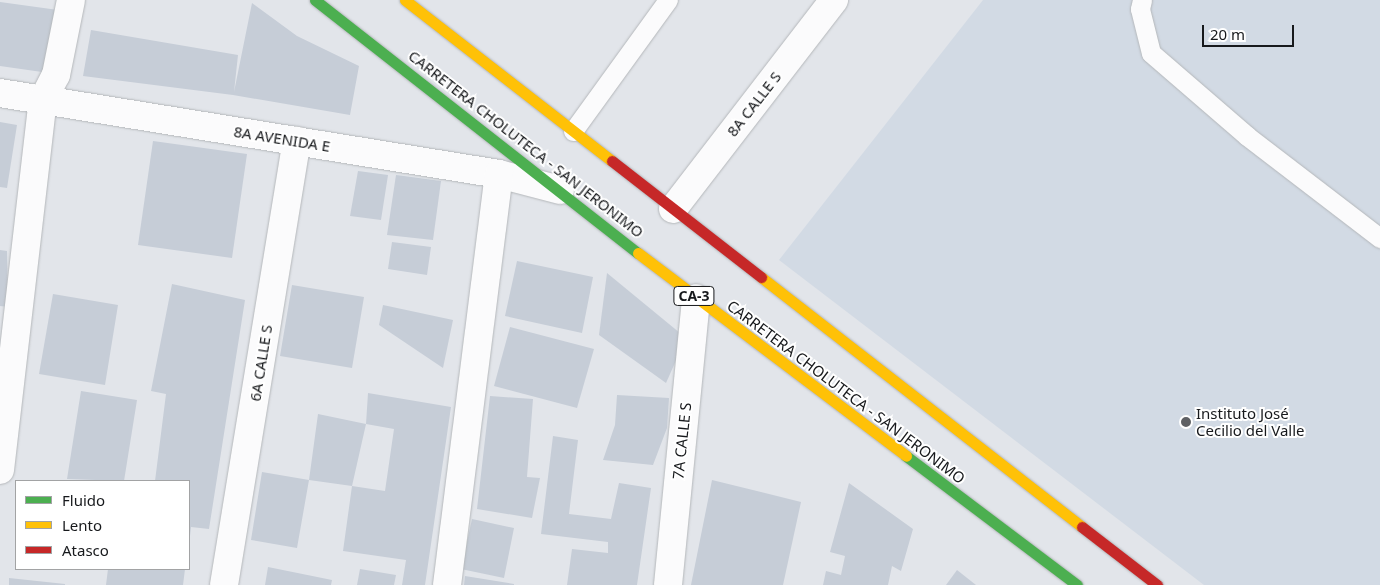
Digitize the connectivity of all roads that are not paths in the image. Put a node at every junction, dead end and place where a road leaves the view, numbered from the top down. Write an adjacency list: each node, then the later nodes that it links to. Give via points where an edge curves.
1 (71, 0): 8 (street, via 56,75)
2 (315, 0): 12 (highway, CARRETERA CHOLUTECA - SAN JERONIMO / CA-3)
3 (405, 0): 9 (highway)
4 (668, 0): 9 (lane)
5 (834, 0): 13 (street, 8A CALLE S)
6 (1142, 0): 14 (lane, via 1140,9 1151,53 1247,136)
7 (0, 93): 8 (street, 8A AVENIDA E)
8 (43, 100): 10 (street, 8A AVENIDA E); 16 (street)
9 (573, 131): 13 (highway)
10 (297, 141): 11 (street, 8A AVENIDA E); 17 (street, 6A CALLE S)
11 (499, 174): 12 (street, 8A AVENIDA E); 18 (street)
12 (562, 191): 15 (highway, CARRETERA CHOLUTECA - SAN JERONIMO / CA-3)
13 (673, 209): 21 (highway)
14 (1380, 238)
15 (696, 298): 19 (street, 7A CALLE S); 20 (highway, CARRETERA CHOLUTECA - SAN JERONIMO / CA-3)
16 (0, 470)
17 (224, 585)
18 (447, 585)
19 (668, 585)
20 (1077, 585)
21 (1157, 585)

